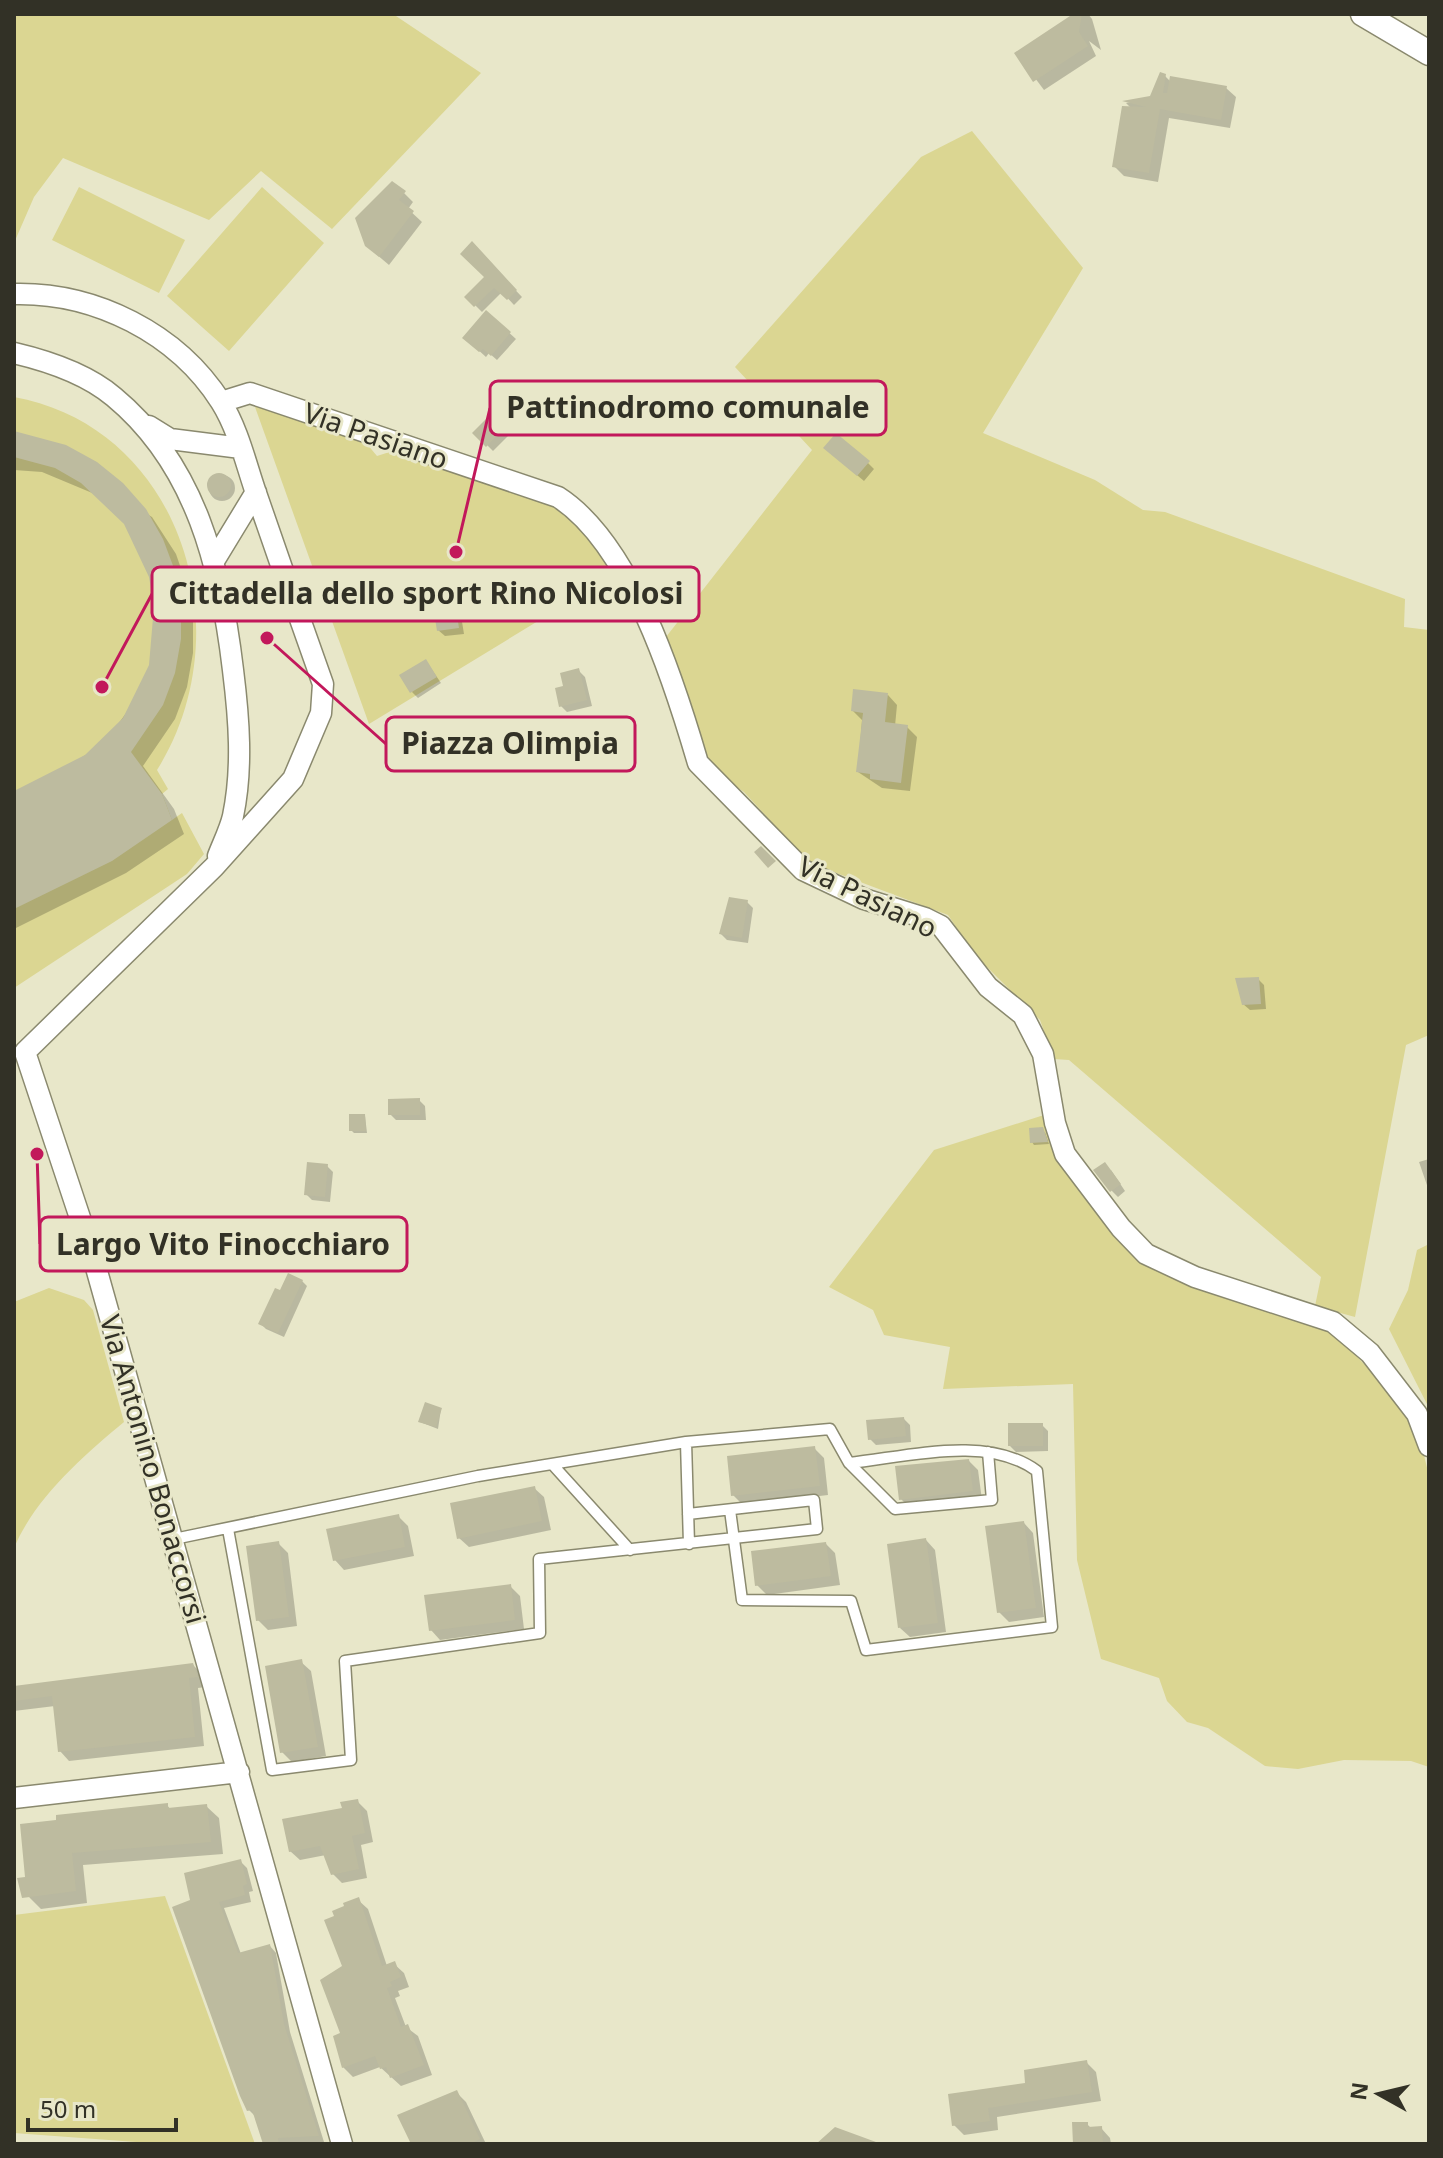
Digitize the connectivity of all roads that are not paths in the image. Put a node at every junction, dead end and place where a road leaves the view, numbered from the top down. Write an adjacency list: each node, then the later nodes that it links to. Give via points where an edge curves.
1 (1363, 14): 2 (street)
2 (1429, 53)
3 (14, 294): 5 (street, via 77,300 117,313 179,355)
4 (14, 353): 6 (street, via 80,376 112,394)
5 (221, 402): 7 (street); 12 (street, Via Pasiano, via 250,393 558,497 579,510 611,550 657,642 707,776 803,870 941,926 988,987 1023,1015 1043,1054 1065,1154 1146,1254 1195,1277 1333,1322 1379,1365 1417,1414)
6 (139, 419): 7 (street, via 170,439); 9 (street, via 187,489)
7 (241, 448): 8 (street)
8 (256, 492): 9 (street); 10 (street, via 323,684 321,713 293,779)
9 (214, 561): 10 (street, via 239,721 232,817)
10 (214, 867): 20 (street, Via Antonino Bonaccorsi, via 25,1052 93,1257)
11 (686, 1442): 14 (lane, via 830,1429); 15 (lane); 17 (lane)
12 (1429, 1446)
13 (988, 1452): 14 (lane); 14 (lane, via 992,1500 895,1509); 19 (lane, via 1022,1460 1037,1471 1052,1627 866,1650 851,1601 742,1600)
14 (849, 1463)
15 (552, 1464): 18 (lane); 22 (lane)
16 (730, 1510): 17 (lane); 19 (lane); 19 (lane, via 814,1500 816,1514 817,1529)
17 (688, 1514): 21 (lane)
18 (228, 1529): 20 (lane); 22 (lane, via 272,1770 351,1760 345,1661 540,1633 539,1559)
19 (733, 1538): 21 (lane)
20 (174, 1539): 23 (street, Via Antonino Bonaccorsi)
21 (689, 1544): 22 (lane)
22 (630, 1550)
23 (239, 1772): 24 (street); 25 (street, Via Antonino Bonaccorsi)
24 (14, 1798)
25 (342, 2144)

